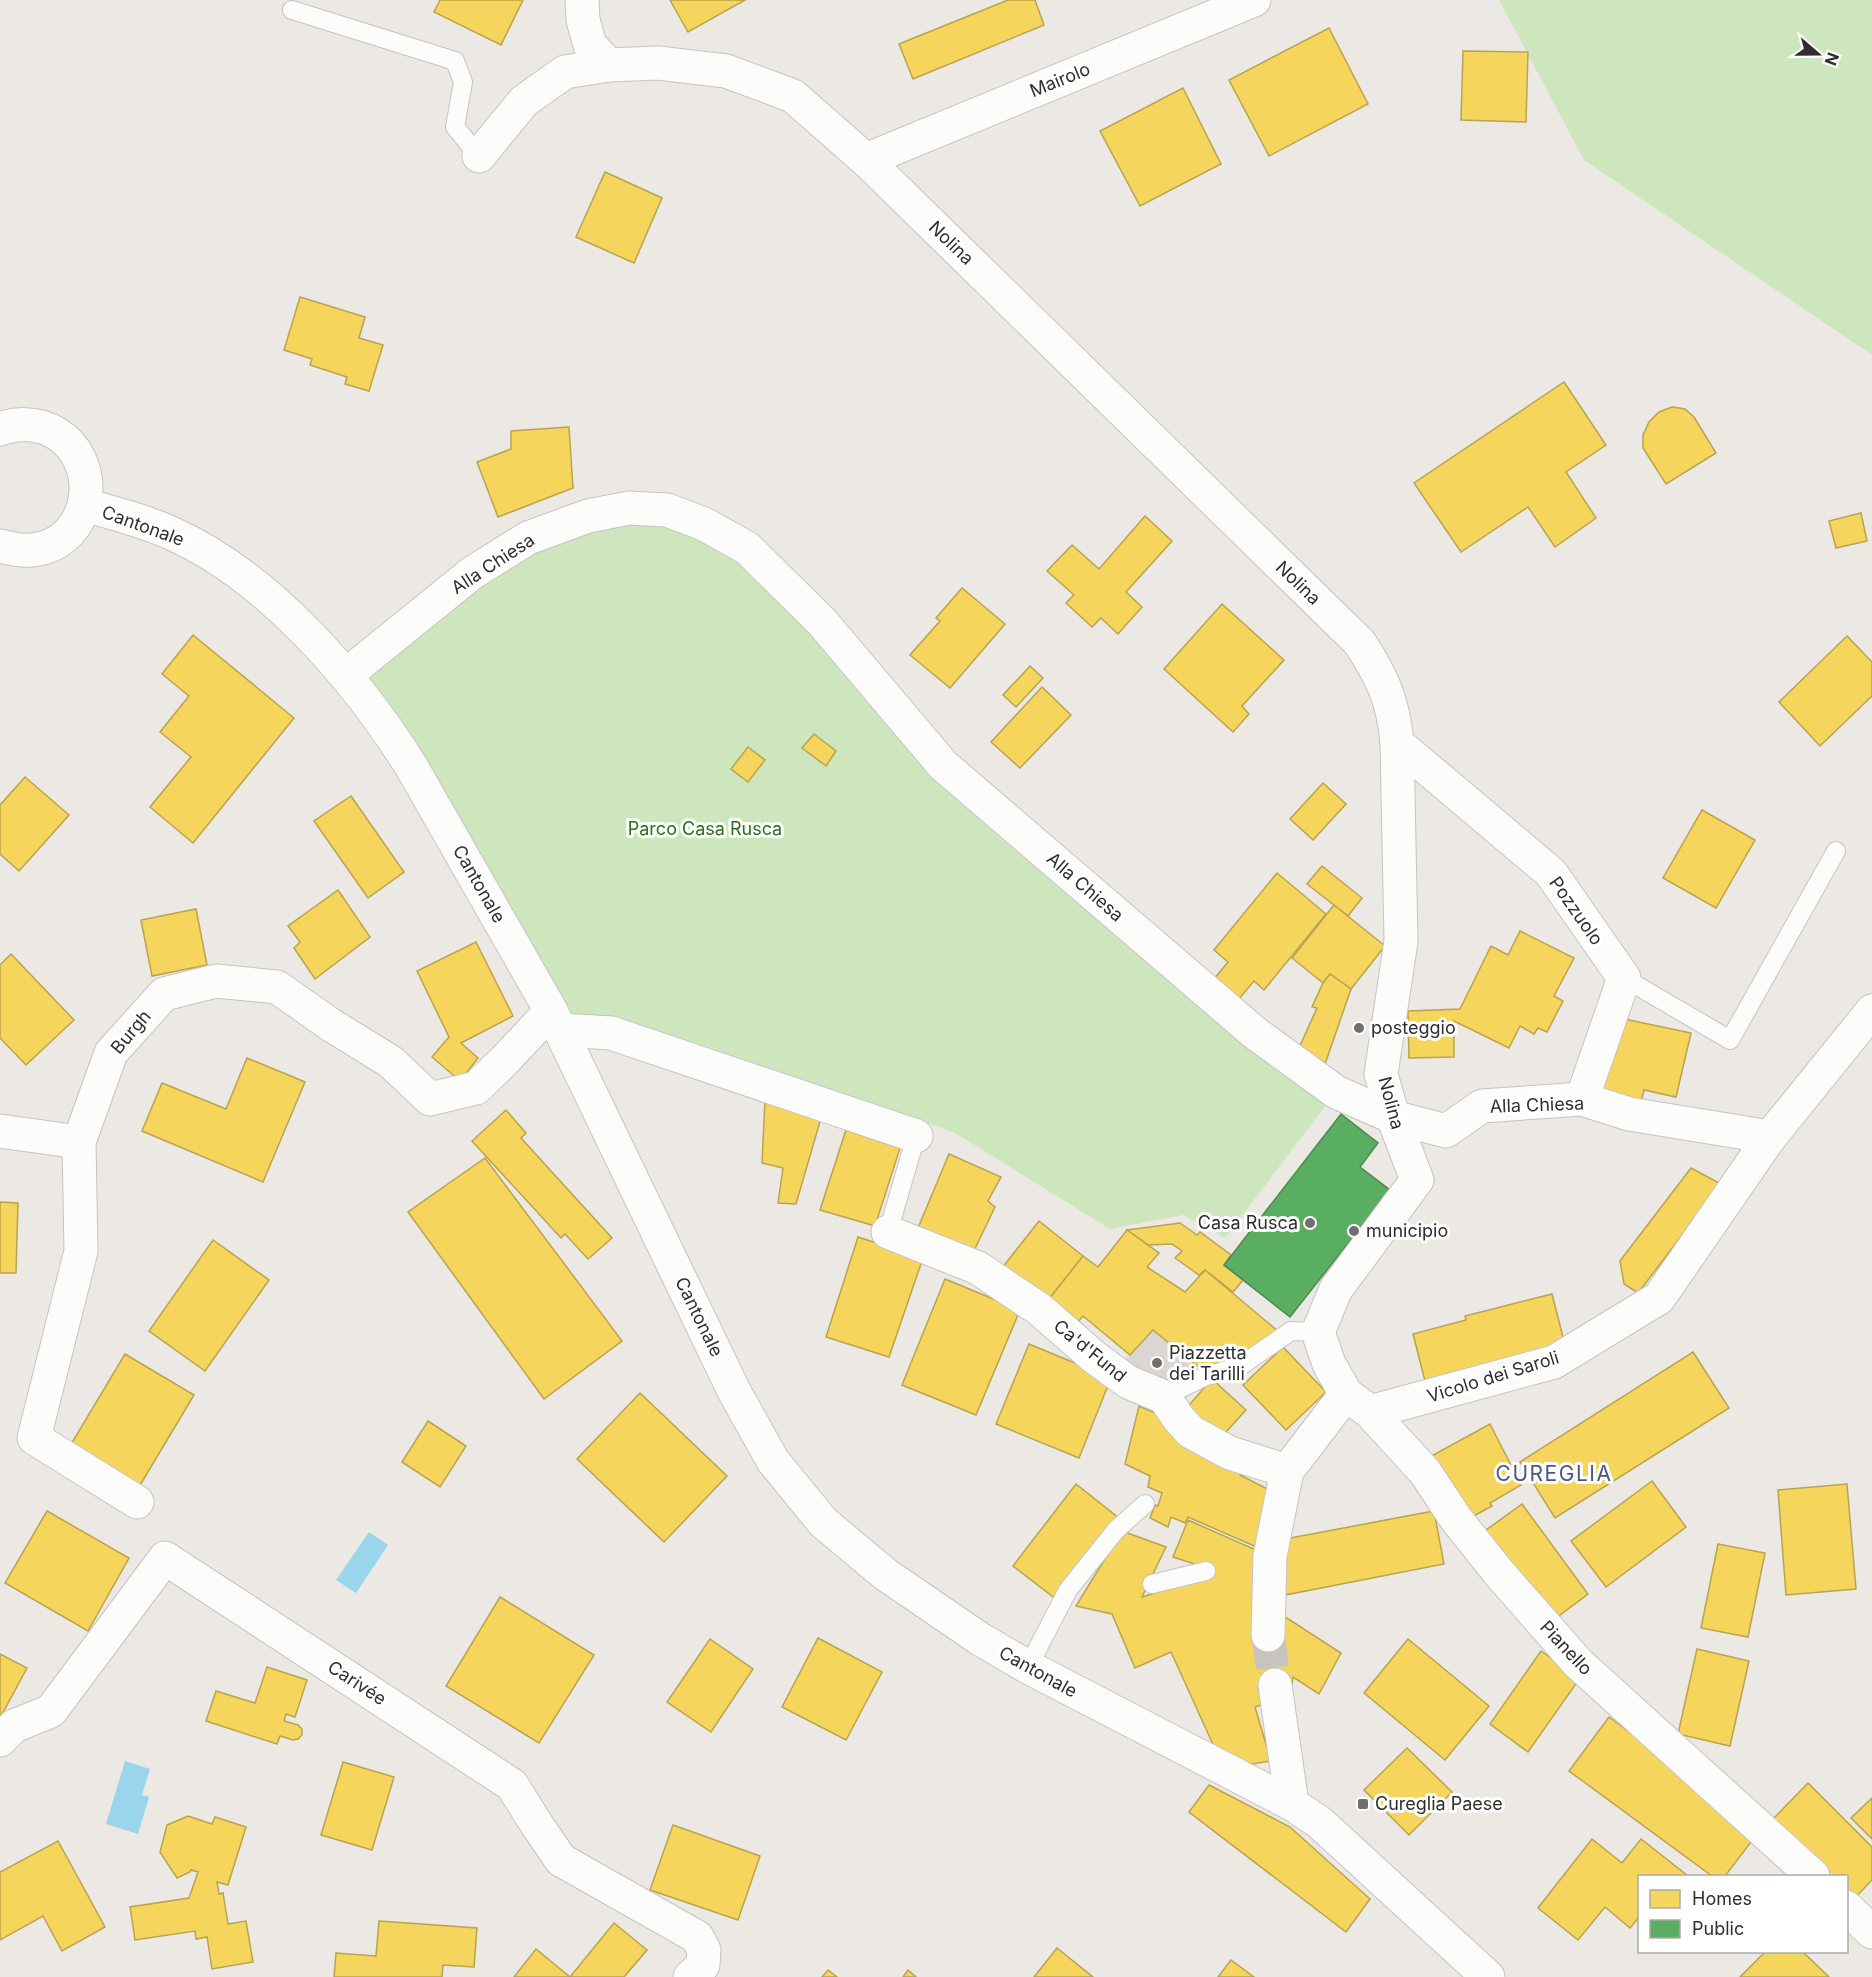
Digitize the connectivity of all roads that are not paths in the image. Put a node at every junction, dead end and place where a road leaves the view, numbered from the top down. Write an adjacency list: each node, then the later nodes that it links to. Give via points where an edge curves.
1 (582, 0): 4 (street, via 590,45)
2 (1254, 0): 6 (street, Mairolo)
3 (292, 10): 5 (lane, via 455,60 463,82 455,127)
4 (609, 65): 5 (street, Nolina, via 565,72 524,101); 6 (street, Nolina, via 658,63 726,72 793,96)
5 (479, 156)
6 (866, 160): 11 (street, Nolina, via 1360,644 1389,696)
7 (0, 429): 8 (street, via 22,424 41,426 74,448 87,485)
8 (85, 505): 9 (street, via 66,535 51,544 34,550); 10 (street, Cantonale, via 172,534 225,564 273,601)
9 (0, 546)
10 (346, 675): 15 (street, Cantonale, via 411,766); 17 (street, Alla Chiesa, via 472,573 528,538 588,516 629,508 667,510 704,524 747,549 822,622 943,765 1255,1032 1336,1092)
11 (1398, 743): 13 (street, Pozzuolo, via 1551,873); 17 (street, Nolina, via 1401,941 1381,1074)
12 (1836, 851): 13 (lane, via 1730,1040)
13 (1624, 978): 16 (street)
14 (1872, 1011): 20 (street)
15 (556, 1021): 19 (street, via 611,1033); 21 (street, Burgh, via 476,1088 430,1098 391,1062 277,987 216,981 164,994 111,1053); 32 (street, Cantonale, via 734,1391 773,1461 823,1522 885,1574 980,1639)
16 (1582, 1099): 17 (street, Alla Chiesa, via 1482,1106 1446,1131); 20 (street, Alla Chiesa, via 1629,1114)
17 (1393, 1117): 23 (street, Nolina, via 1417,1180 1336,1289)
18 (0, 1131): 21 (street)
19 (916, 1136): 22 (lane)
20 (1770, 1137): 25 (street, Vicolo dei Saroli, via 1659,1298 1554,1362)
21 (79, 1142): 27 (street, Burgh, via 81,1251 34,1438)
22 (888, 1232): 24 (street, Ca'd'Fund, via 978,1268 1039,1309 1128,1382)
23 (1318, 1332): 24 (lane, via 1291,1331 1239,1367 1206,1376); 25 (street, via 1329,1364)
24 (1164, 1397): 26 (street, via 1191,1432 1230,1453)
25 (1358, 1403): 26 (street); 36 (street, Pianello, via 1425,1472 1499,1573 1578,1663)
26 (1287, 1471): 31 (street, via 1263,1557)
27 (136, 1502)
28 (1145, 1504): 32 (lane, via 1116,1530 1068,1590)
29 (1206, 1571): 30 (lane)
30 (1152, 1584)
31 (1268, 1635)
32 (1029, 1667): 35 (street, Cantonale)
33 (1275, 1684): 35 (street)
34 (0, 1740): 37 (street, Carivée, via 14,1726 51,1711 165,1558 513,1785 561,1860 696,1937 704,1950 703,1965)
35 (1292, 1804): 38 (street, Cantonale, via 1338,1837)
36 (1813, 1875)
37 (690, 1977)
38 (1488, 1977)

